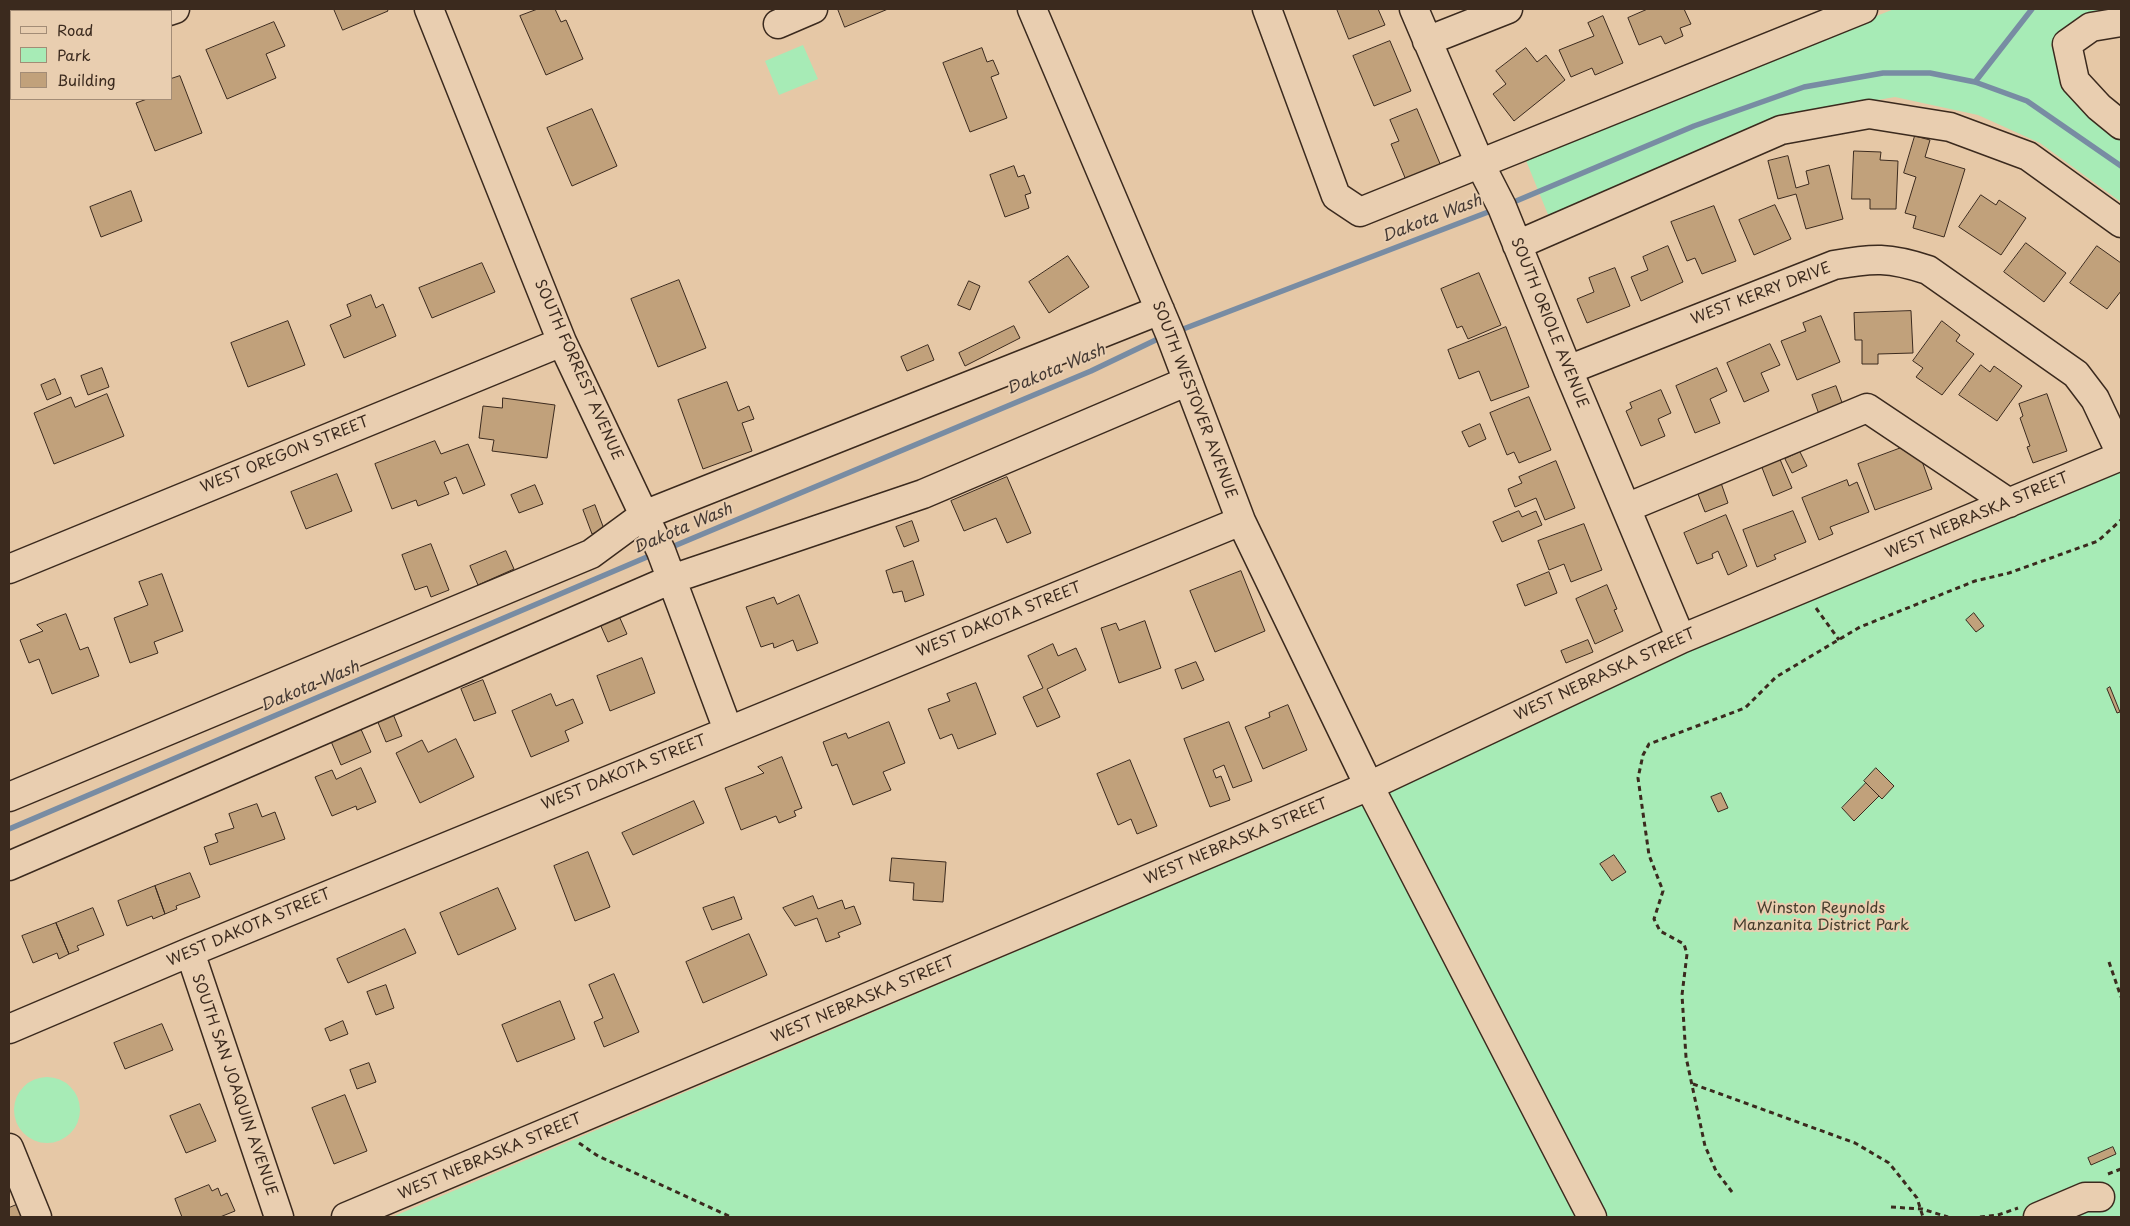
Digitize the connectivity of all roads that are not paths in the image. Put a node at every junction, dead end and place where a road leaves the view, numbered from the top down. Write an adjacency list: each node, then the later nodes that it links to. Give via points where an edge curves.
1 (429, 9): 16 (street, SOUTH FORREST AVENUE)
2 (814, 9): 9 (street)
3 (1032, 9): 15 (street, SOUTH WESTOVER AVENUE)
4 (1266, 9): 12 (street, via 1336,196 1360,212)
5 (1414, 9): 10 (street, SOUTH ORIOLE AVENUE)
6 (1508, 9): 10 (street)
7 (1863, 9): 12 (street)
8 (2121, 22): 11 (street, via 2091,27 2066,44 2075,81)
9 (778, 24)
10 (1427, 41): 12 (street, SOUTH ORIOLE AVENUE)
11 (2121, 125)
12 (1480, 164): 14 (street, SOUTH ORIOLE AVENUE, via 1502,206)
13 (2121, 223): 14 (street, via 2028,156 1950,127 1869,114 1781,130)
14 (1517, 245): 17 (street, SOUTH ORIOLE AVENUE)
15 (1160, 310): 18 (street, SOUTH WESTOVER AVENUE); 22 (street)
16 (562, 342): 22 (street, SOUTH FORREST AVENUE); 24 (street, WEST OREGON STREET)
17 (1568, 370): 19 (street, WEST KERRY DRIVE, via 1834,264 1868,259 1900,261 1928,270 2076,374 2095,399); 21 (street, SOUTH ORIOLE AVENUE)
18 (1188, 382): 23 (street, SOUTH WESTOVER AVENUE); 25 (street, via 923,494)
19 (2121, 455): 20 (street, WEST NEBRASKA STREET)
20 (2009, 503): 21 (street, via 1867,408); 26 (street, WEST NEBRASKA STREET)
21 (1626, 508): 26 (street, SOUTH ORIOLE AVENUE)
22 (644, 515): 25 (street, SOUTH FORREST AVENUE); 29 (street, via 591,554)
23 (1241, 521): 27 (street, WEST DAKOTA STREET); 28 (street, SOUTH WESTOVER AVENUE)
24 (9, 569)
25 (672, 579): 27 (street, SOUTH FORREST AVENUE); 30 (street)
26 (1681, 639): 28 (street, WEST NEBRASKA STREET)
27 (728, 730): 31 (street, WEST DAKOTA STREET)
28 (1369, 786): 37 (street, WEST NEBRASKA STREET); 38 (street, SOUTH WESTOVER AVENUE)
29 (9, 797)
30 (9, 866)
31 (190, 952): 32 (street, WEST DAKOTA STREET); 36 (street, SOUTH SAN JOAQUIN AVENUE)
32 (9, 1029)
33 (9, 1148): 35 (street)
34 (2100, 1197): 39 (street, via 2085,1197)
35 (37, 1217)
36 (279, 1217)
37 (346, 1217)
38 (1592, 1217)
39 (2038, 1217)

